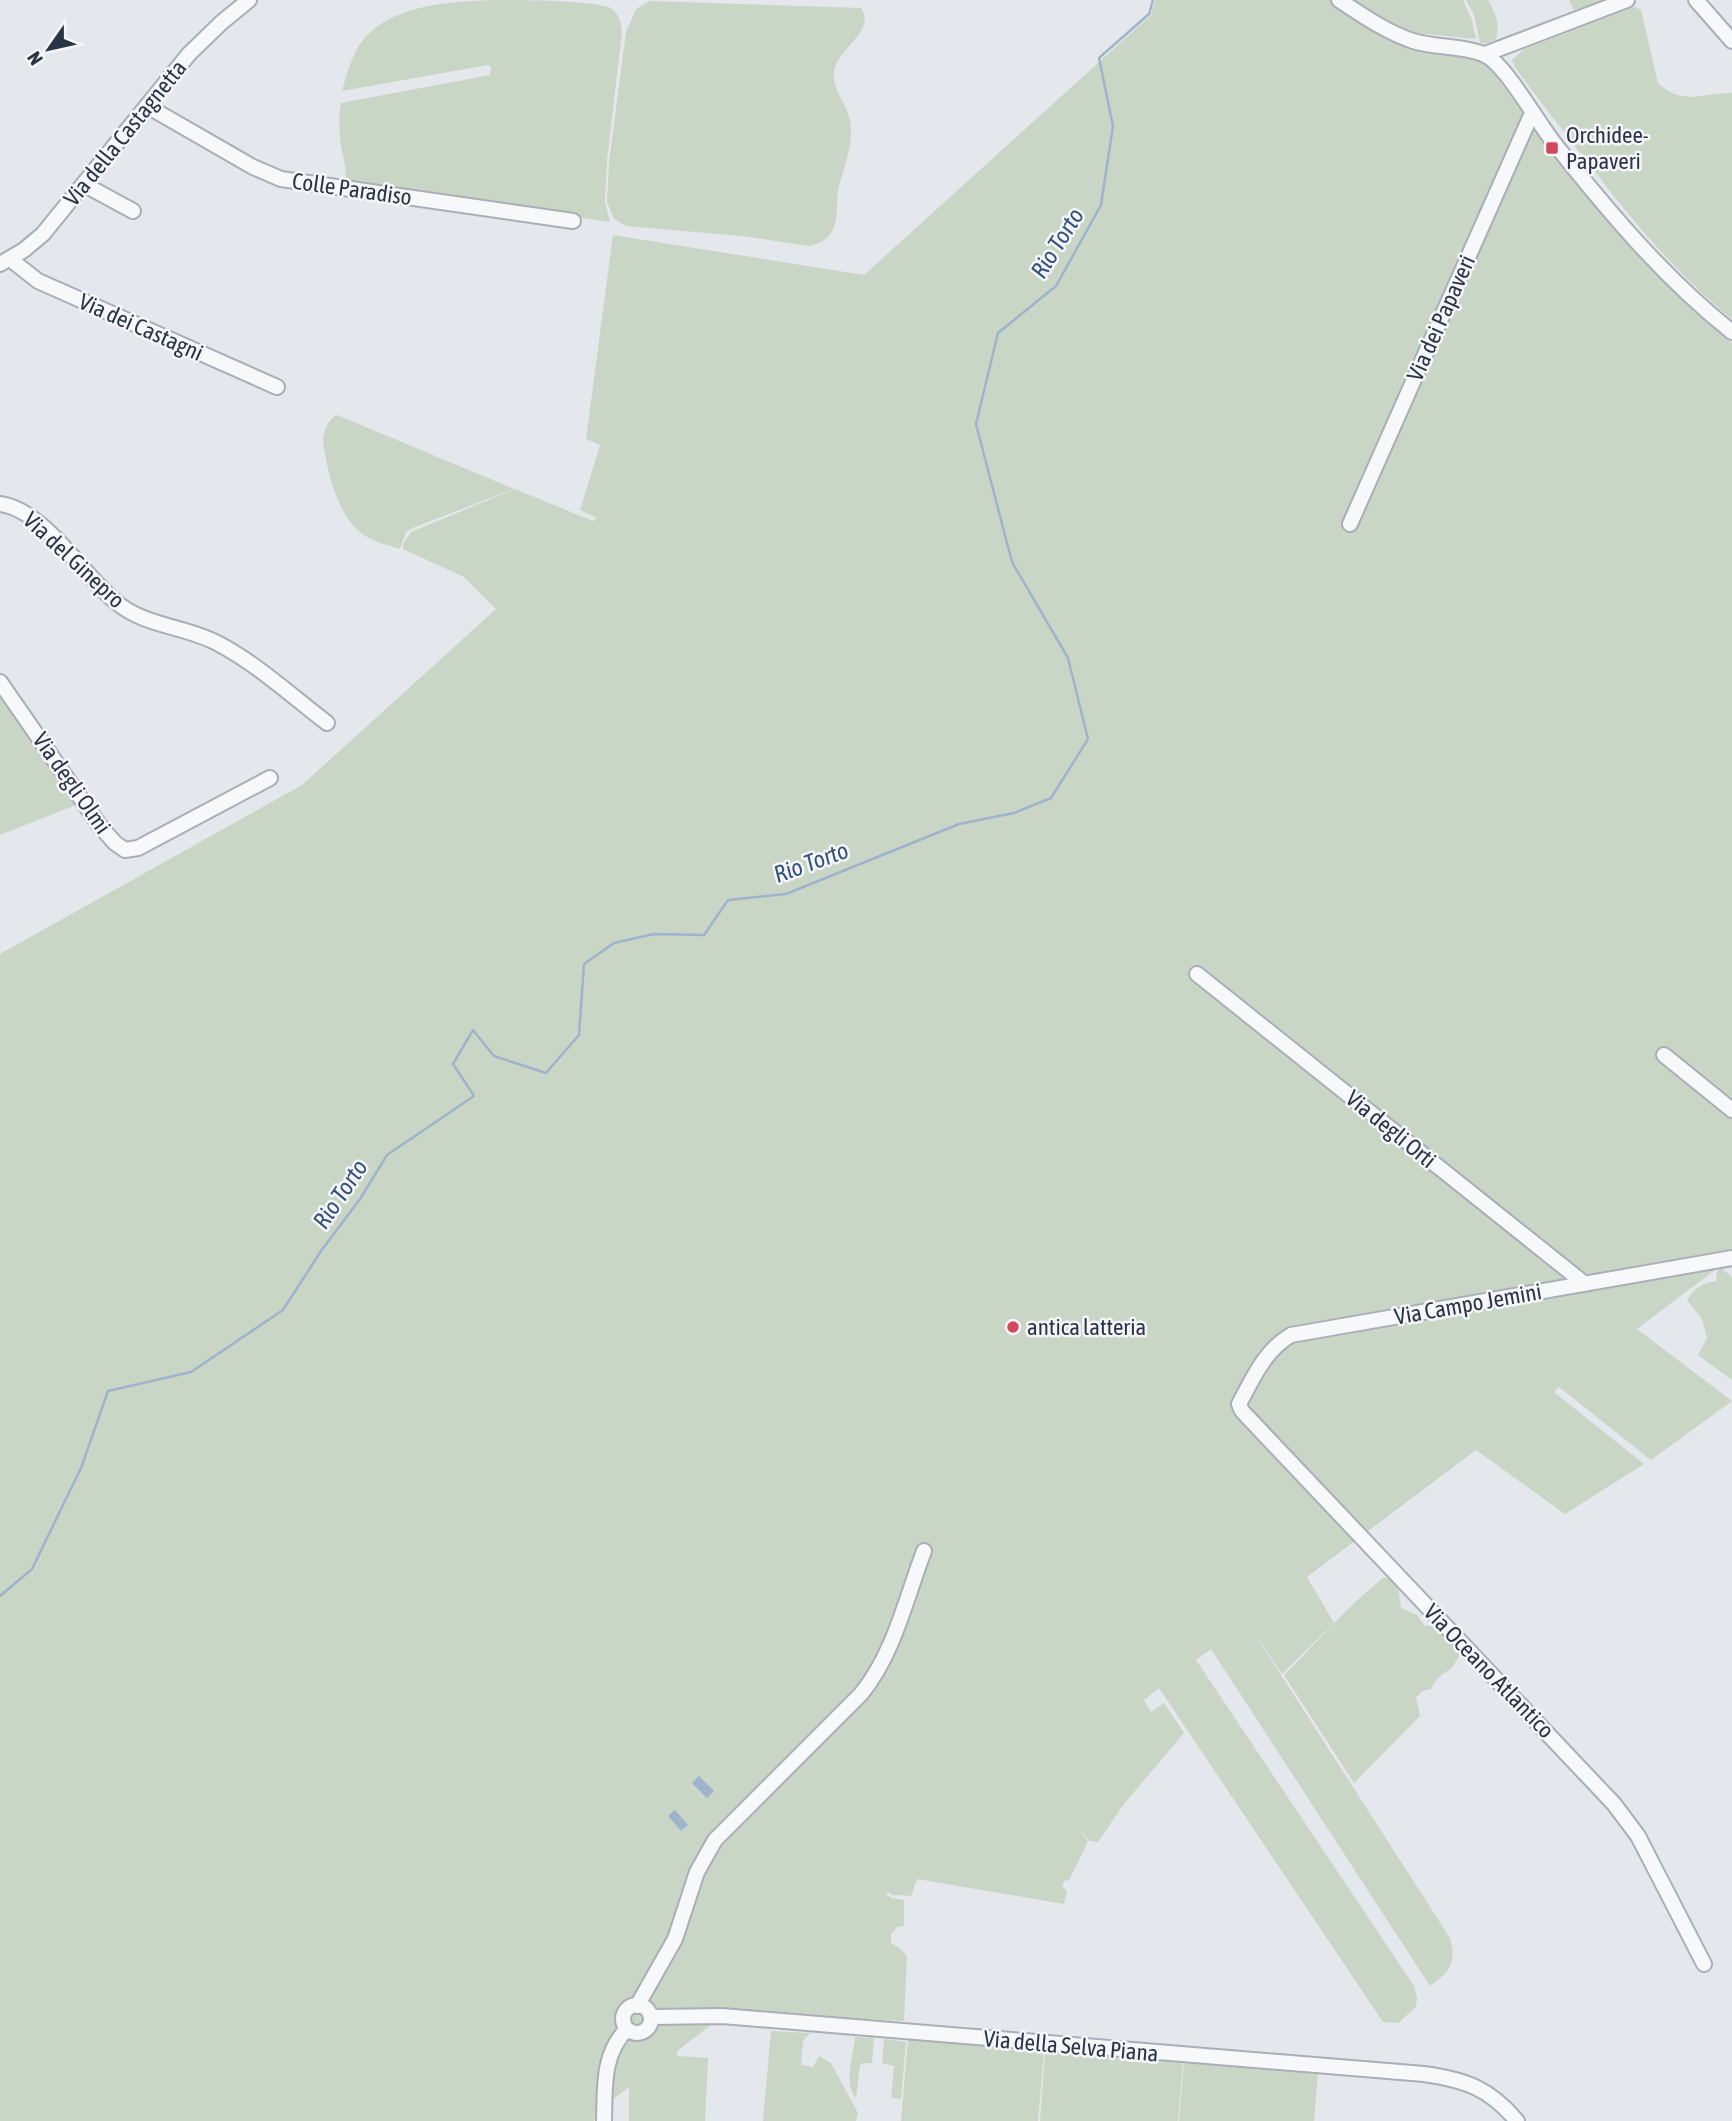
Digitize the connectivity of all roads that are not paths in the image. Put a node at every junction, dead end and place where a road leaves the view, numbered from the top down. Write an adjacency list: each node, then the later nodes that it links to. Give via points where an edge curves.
1 (249, 0): 7 (street, Via della Castagnetta, via 196,47)
2 (1339, 0): 6 (street, via 1414,41)
3 (1627, 0): 6 (street)
4 (1696, 0): 5 (street)
5 (1732, 41)
6 (1485, 54): 8 (street)
7 (147, 106): 9 (street, Via della Castagnetta); 11 (street, Colle Paradiso, via 281,179)
8 (1532, 113): 13 (street, via 1651,257); 16 (street, Via dei Papaveri)
9 (85, 185): 10 (street); 12 (street, Via della Castagnetta, via 43,234)
10 (132, 212)
11 (573, 221)
12 (5, 261): 14 (street, Via dei Castagni, via 44,284)
13 (1732, 332)
14 (277, 387)
15 (0, 504): 18 (street, Via del Ginepro, via 35,519 122,607 219,643)
16 (1350, 524)
17 (0, 682): 19 (street, Via degli Olmi, via 100,825 125,849 138,848)
18 (327, 723)
19 (271, 778)
20 (1197, 974): 24 (street, Via degli Orti)
21 (1664, 1055): 22 (street)
22 (1732, 1111)
23 (1732, 1258): 24 (street, Via Campo Jemini)
24 (1585, 1284): 25 (street, Via Campo Jemini, via 1291,1335 1261,1364)
25 (1239, 1404): 27 (street, Via Oceano Atlantico, via 1622,1814)
26 (923, 1551): 28 (street, via 877,1673 715,1840 697,1872 675,1939)
27 (1704, 1964)
28 (637, 2006): 29 (street); 30 (street, via 626,2012)
29 (651, 2017): 30 (street, via 643,2032); 32 (street, Via della Selva Piana, via 722,2016 1403,2072 1475,2085)
30 (627, 2029): 31 (street, via 607,2063)
31 (604, 2121)
32 (1517, 2121)

